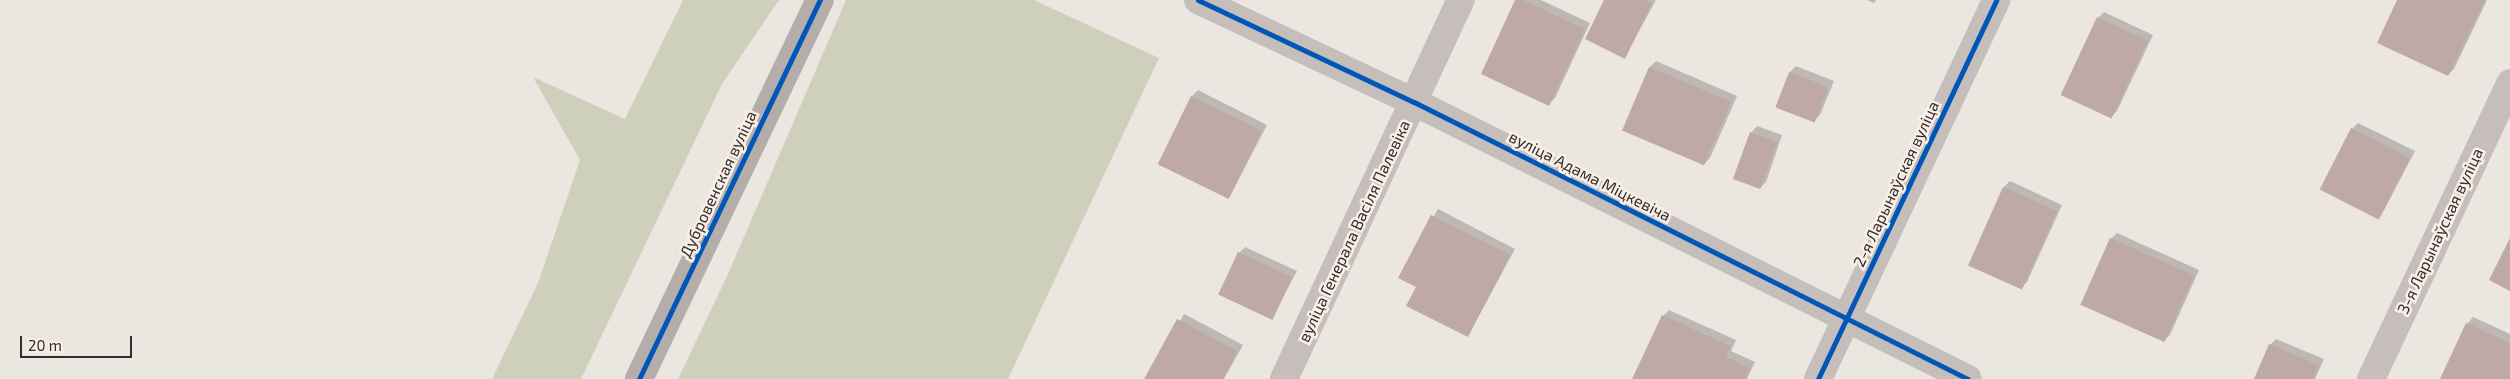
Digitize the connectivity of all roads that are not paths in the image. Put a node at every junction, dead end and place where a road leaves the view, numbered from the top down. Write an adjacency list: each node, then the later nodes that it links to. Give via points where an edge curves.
1 (820, 0): 8 (main road, Дубровенская вуліца)
2 (1198, 0): 6 (street, вуліца Адама Міцкевіча)
3 (1461, 0): 6 (street, вуліца Генерала Васіля Палевіка)
4 (1996, 0): 7 (street, 2-я Ларынаўская вуліца)
5 (2510, 82): 12 (street, 3-я Ларынаўская вуліца)
6 (1414, 102): 7 (street, вуліца Адама Міцкевіча); 9 (street, вуліца Генерала Васіля Палевіка)
7 (1846, 320): 10 (street, 2-я Ларынаўская вуліца); 11 (street, вуліца Адама Міцкевіча)
8 (639, 379)
9 (1284, 379)
10 (1818, 379)
11 (1968, 379)
12 (2371, 379)

